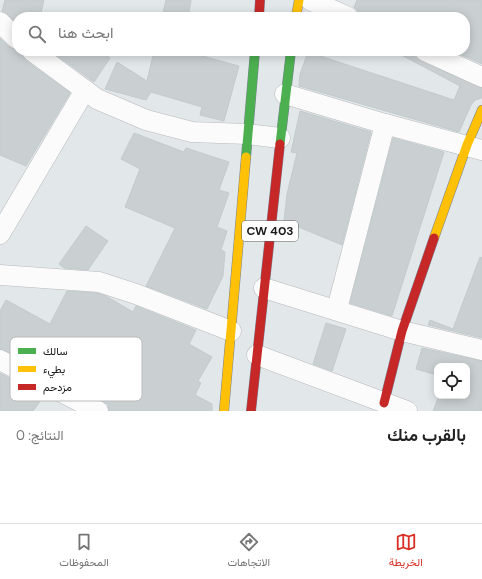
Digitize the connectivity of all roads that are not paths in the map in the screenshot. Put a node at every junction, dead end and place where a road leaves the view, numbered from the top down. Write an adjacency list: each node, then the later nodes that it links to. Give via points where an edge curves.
1 (260, 0): 4 (main road)
2 (299, 0): 5 (main road)
3 (310, 0): 6 (street)
4 (259, 12)
5 (297, 12)
6 (337, 12)
7 (0, 22): 8 (street)
8 (12, 34)
9 (39, 56): 14 (street)
10 (255, 56): 18 (main road, CW 403)
11 (290, 56): 15 (main road, CW 403)
12 (436, 56): 13 (street)
13 (482, 76)
14 (85, 90): 18 (street, via 97,99 146,120 192,132); 21 (street)
15 (285, 94): 17 (street); 19 (main road, CW 403)
16 (482, 110): 20 (main road)
17 (385, 124): 20 (street); 25 (street)
18 (247, 134): 19 (street); 26 (main road, CW 403)
19 (280, 138): 24 (main road, CW 403)
20 (474, 147): 27 (main road)
21 (7, 205): 22 (street)
22 (0, 234)
23 (1, 278): 26 (street, via 99,282)
24 (264, 288): 25 (street); 29 (main road, CW 403)
25 (337, 309): 27 (street)
26 (231, 331): 36 (main road, CW 403)
27 (402, 331): 28 (street); 33 (main road)
28 (482, 350)
29 (257, 355): 33 (street); 37 (main road, CW 403)
30 (0, 360): 31 (street)
31 (10, 365)
32 (79, 401): 35 (street)
33 (384, 403): 34 (street)
34 (404, 410)
35 (98, 411)
36 (224, 411)
37 (251, 411)

